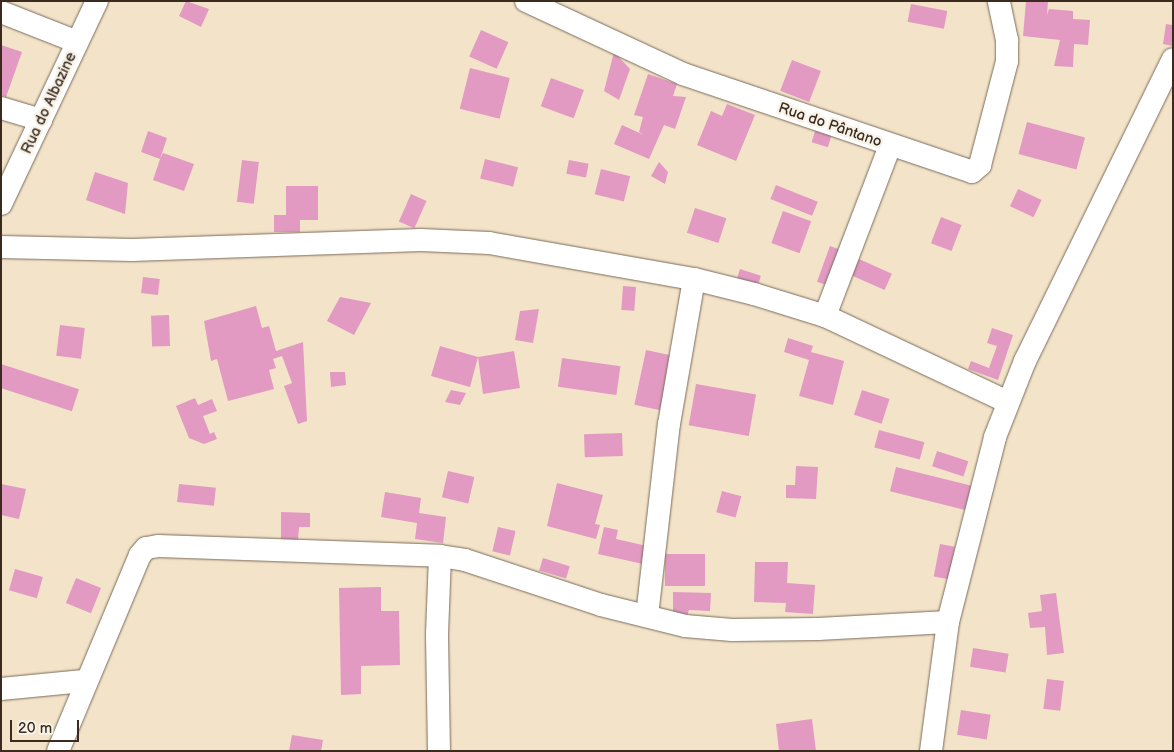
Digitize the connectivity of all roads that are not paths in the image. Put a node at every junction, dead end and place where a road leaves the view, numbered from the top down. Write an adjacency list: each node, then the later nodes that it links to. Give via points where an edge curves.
1 (96, 1): 5 (street, Rua do Albazine)
2 (526, 1): 9 (street, Rua do Pântano, via 683,74)
3 (999, 1): 9 (street, Rua do Pântano, via 1006,61 977,170 965,171)
4 (1, 12): 5 (street)
5 (77, 42): 8 (street, Rua do Albazine)
6 (1173, 59): 14 (street)
7 (1, 108): 8 (street)
8 (41, 120): 10 (street, Rua do Albazine)
9 (890, 146): 13 (street)
10 (1, 204)
11 (1, 247): 12 (street, via 132,250 322,241 455,240)
12 (694, 279): 13 (street); 16 (street, via 669,424)
13 (825, 316): 14 (street)
14 (1008, 402): 17 (street, via 995,437)
15 (440, 556): 16 (street, via 465,560 601,605); 18 (street, via 146,548); 21 (street, via 437,634)
16 (647, 616): 17 (street, via 685,626 732,630)
17 (948, 622): 22 (street)
18 (84, 681): 19 (street); 20 (street)
19 (1, 689)
20 (58, 751)
21 (439, 751)
22 (931, 751)

